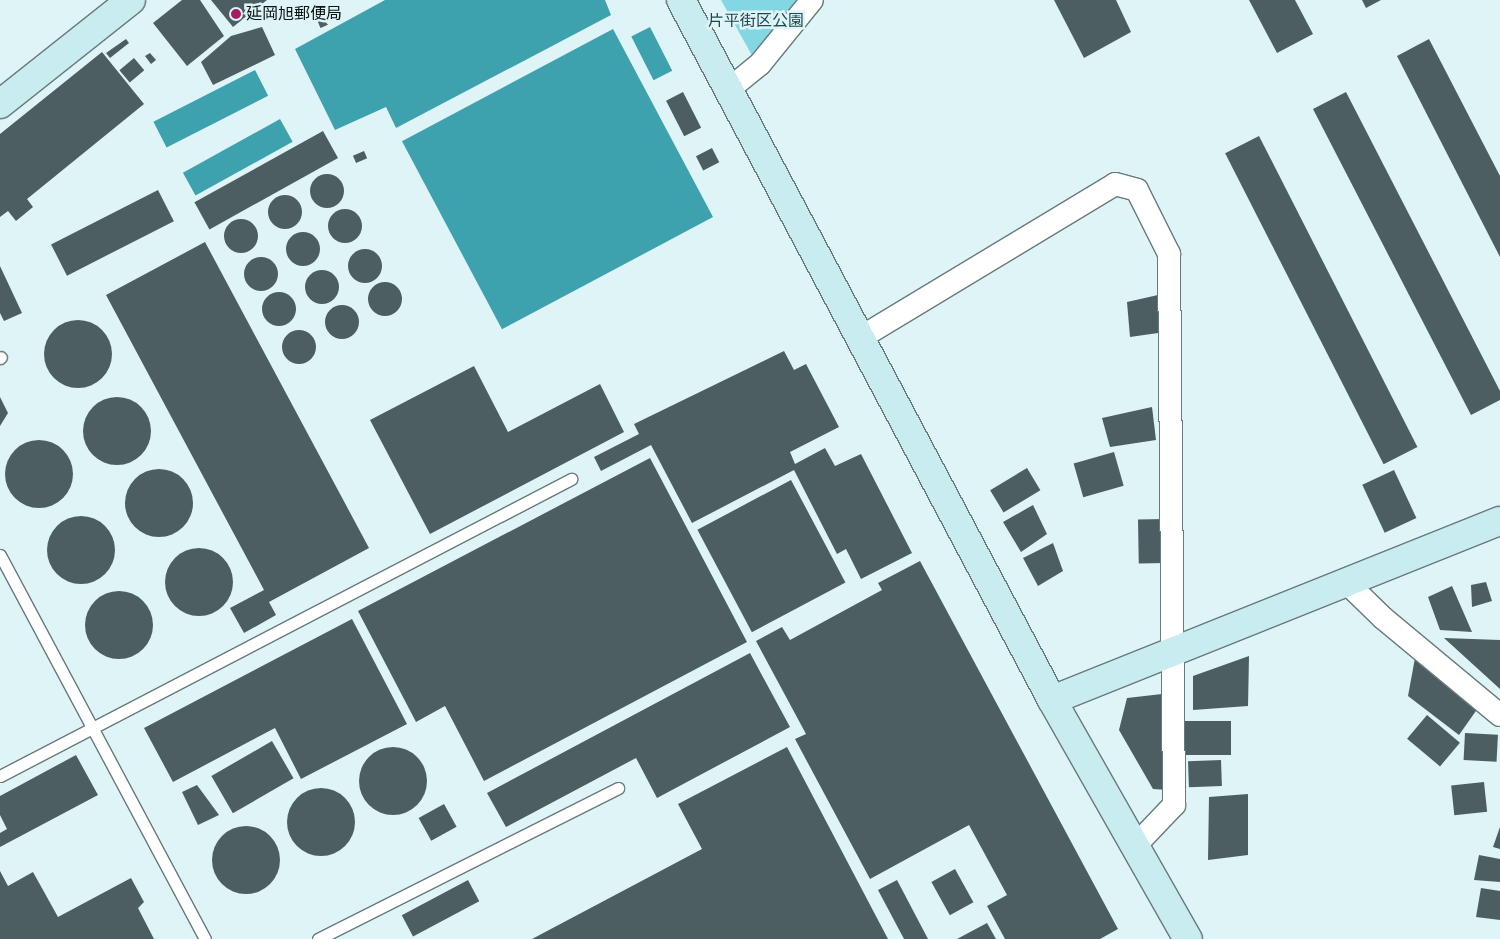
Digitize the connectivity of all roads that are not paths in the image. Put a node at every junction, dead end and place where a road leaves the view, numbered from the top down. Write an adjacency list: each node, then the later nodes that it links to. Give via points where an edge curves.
1 (130, 0): 5 (street)
2 (681, 0): 4 (street)
3 (812, 0): 4 (street, via 760,64)
4 (728, 90): 6 (street)
5 (0, 104)
6 (860, 338): 11 (street, via 1116,184 1137,190 1169,254); 12 (street)
7 (571, 479): 14 (lane)
8 (1500, 521): 10 (street)
9 (0, 555): 14 (lane)
10 (1347, 583): 11 (street); 13 (street, via 1382,618)
11 (1173, 652): 12 (street); 17 (street, via 1174,805)
12 (1052, 700): 17 (street)
13 (1500, 716)
14 (92, 728): 15 (lane); 18 (lane)
15 (0, 776)
16 (618, 788): 19 (lane)
17 (1135, 846): 20 (street)
18 (205, 939)
19 (318, 939)
20 (1188, 939)

